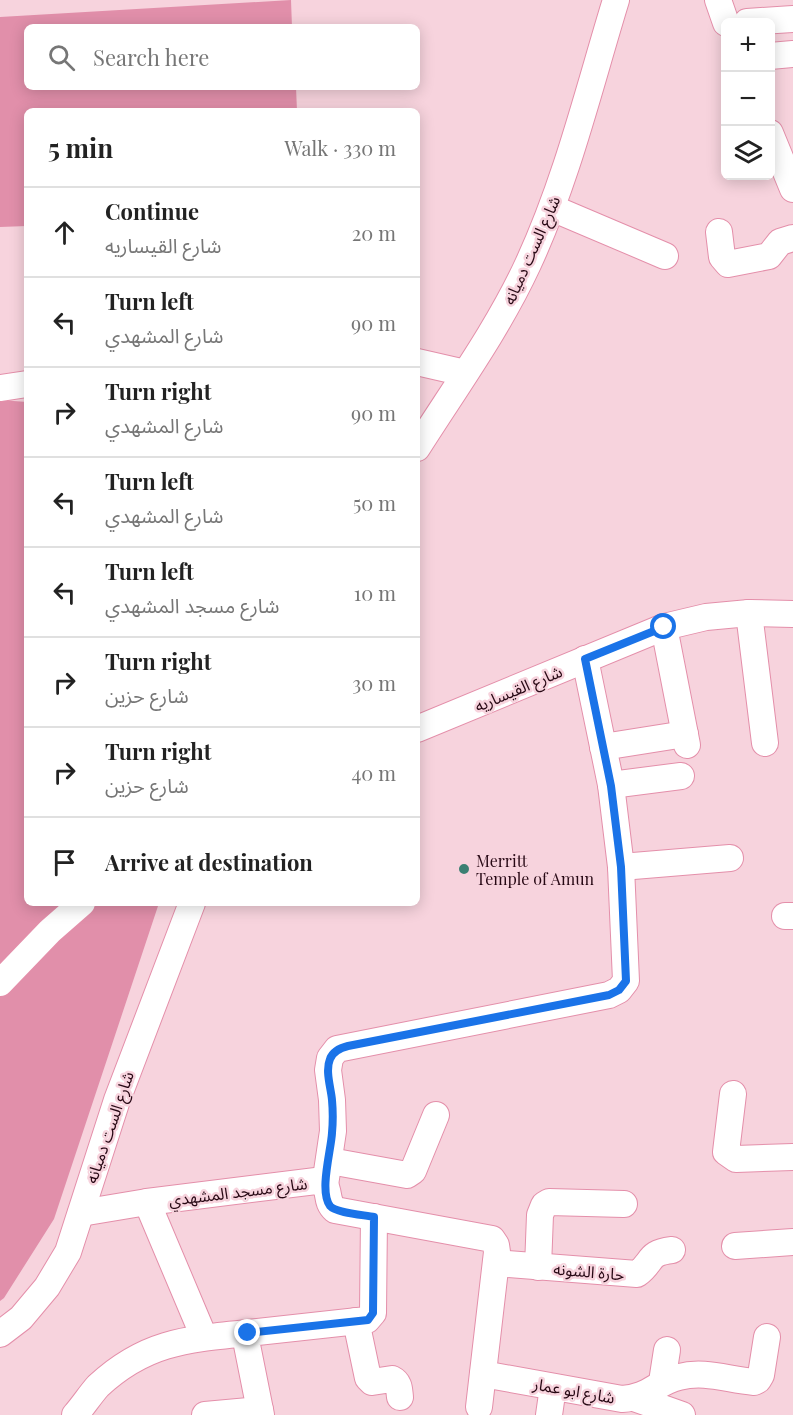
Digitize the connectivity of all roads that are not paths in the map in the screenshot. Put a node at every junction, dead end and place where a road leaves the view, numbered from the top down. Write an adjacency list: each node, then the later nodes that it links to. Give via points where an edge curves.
1 (616, 0): 10 (street, شارع الست دميانه)
2 (718, 0): 3 (street)
3 (724, 18)
4 (793, 19): 5 (street)
5 (775, 20)
6 (793, 54): 7 (street)
7 (775, 56)
8 (775, 144): 9 (street)
9 (793, 189)
10 (552, 208): 13 (street); 15 (street, شارع الست دميانه, via 499,321)
11 (718, 232): 12 (street, via 722,257 728,264 769,256 780,242)
12 (793, 238)
13 (665, 256)
14 (420, 363): 15 (street)
15 (465, 373): 18 (street, شارع الست دميانه)
16 (24, 384): 17 (street)
17 (1, 388)
18 (420, 443)
19 (749, 613): 20 (street, شارع القيساريه); 21 (street, شارع القيساريه); 24 (street)
20 (793, 614)
21 (664, 627): 22 (street, شارع القيساريه); 25 (street, via 686,739)
22 (585, 659): 23 (street, شارع القيساريه); 25 (street)
23 (420, 728)
24 (765, 743)
25 (603, 747): 27 (street)
26 (681, 776): 27 (street)
27 (611, 786): 29 (street)
28 (730, 858): 29 (street)
29 (621, 867): 36 (street, via 627,969 626,981 619,990 337,1049 328,1070 333,1131)
30 (79, 906): 32 (street)
31 (191, 906): 39 (street, شارع الست دميانه, via 117,1100)
32 (0, 983)
33 (734, 1094): 35 (street, via 728,1156 736,1159)
34 (436, 1115): 36 (street, via 413,1171 407,1175)
35 (792, 1150)
36 (327, 1173): 37 (street, شارع مسجد المشهدي, via 316,1181); 40 (street, شارع مسجد المشهدي, via 327,1199 335,1210)
37 (147, 1202): 39 (street, شارع مسجد المشهدي); 50 (street)
38 (624, 1204): 45 (street, via 544,1205 540,1210)
39 (81, 1213): 49 (street, شارع الست دميانه, via 68,1252 47,1287 21,1318)
40 (374, 1217): 44 (street, شارع مسجد المشهدي, via 492,1239); 46 (street, via 373,1313)
41 (793, 1242): 42 (street)
42 (735, 1245)
43 (672, 1250): 45 (street, حارة الشونه, via 659,1251 637,1274)
44 (496, 1263): 45 (street, حارة الشونه); 53 (street, شارع مسجد المشهدي)
45 (538, 1267)
46 (357, 1324): 47 (street); 48 (street); 56 (street, via 368,1378 372,1382 395,1380)
47 (387, 1329)
48 (248, 1333): 50 (street); 59 (street, via 246,1340)
49 (0, 1334)
50 (204, 1337): 60 (street, via 174,1342 128,1362 97,1388)
51 (767, 1337): 54 (street, شارع ابو عمار, via 760,1375 754,1382 697,1374)
52 (667, 1350): 54 (street)
53 (483, 1374): 55 (street, شارع ابو عمار); 58 (street, شارع مسجد المشهدي)
54 (662, 1382): 57 (street, شارع ابو عمار)
55 (554, 1387): 57 (street, شارع ابو عمار); 62 (street)
56 (400, 1397)
57 (634, 1398): 63 (street)
58 (479, 1407)
59 (261, 1413): 61 (street)
60 (75, 1415)
61 (206, 1415)
62 (549, 1415)
63 (682, 1415)

